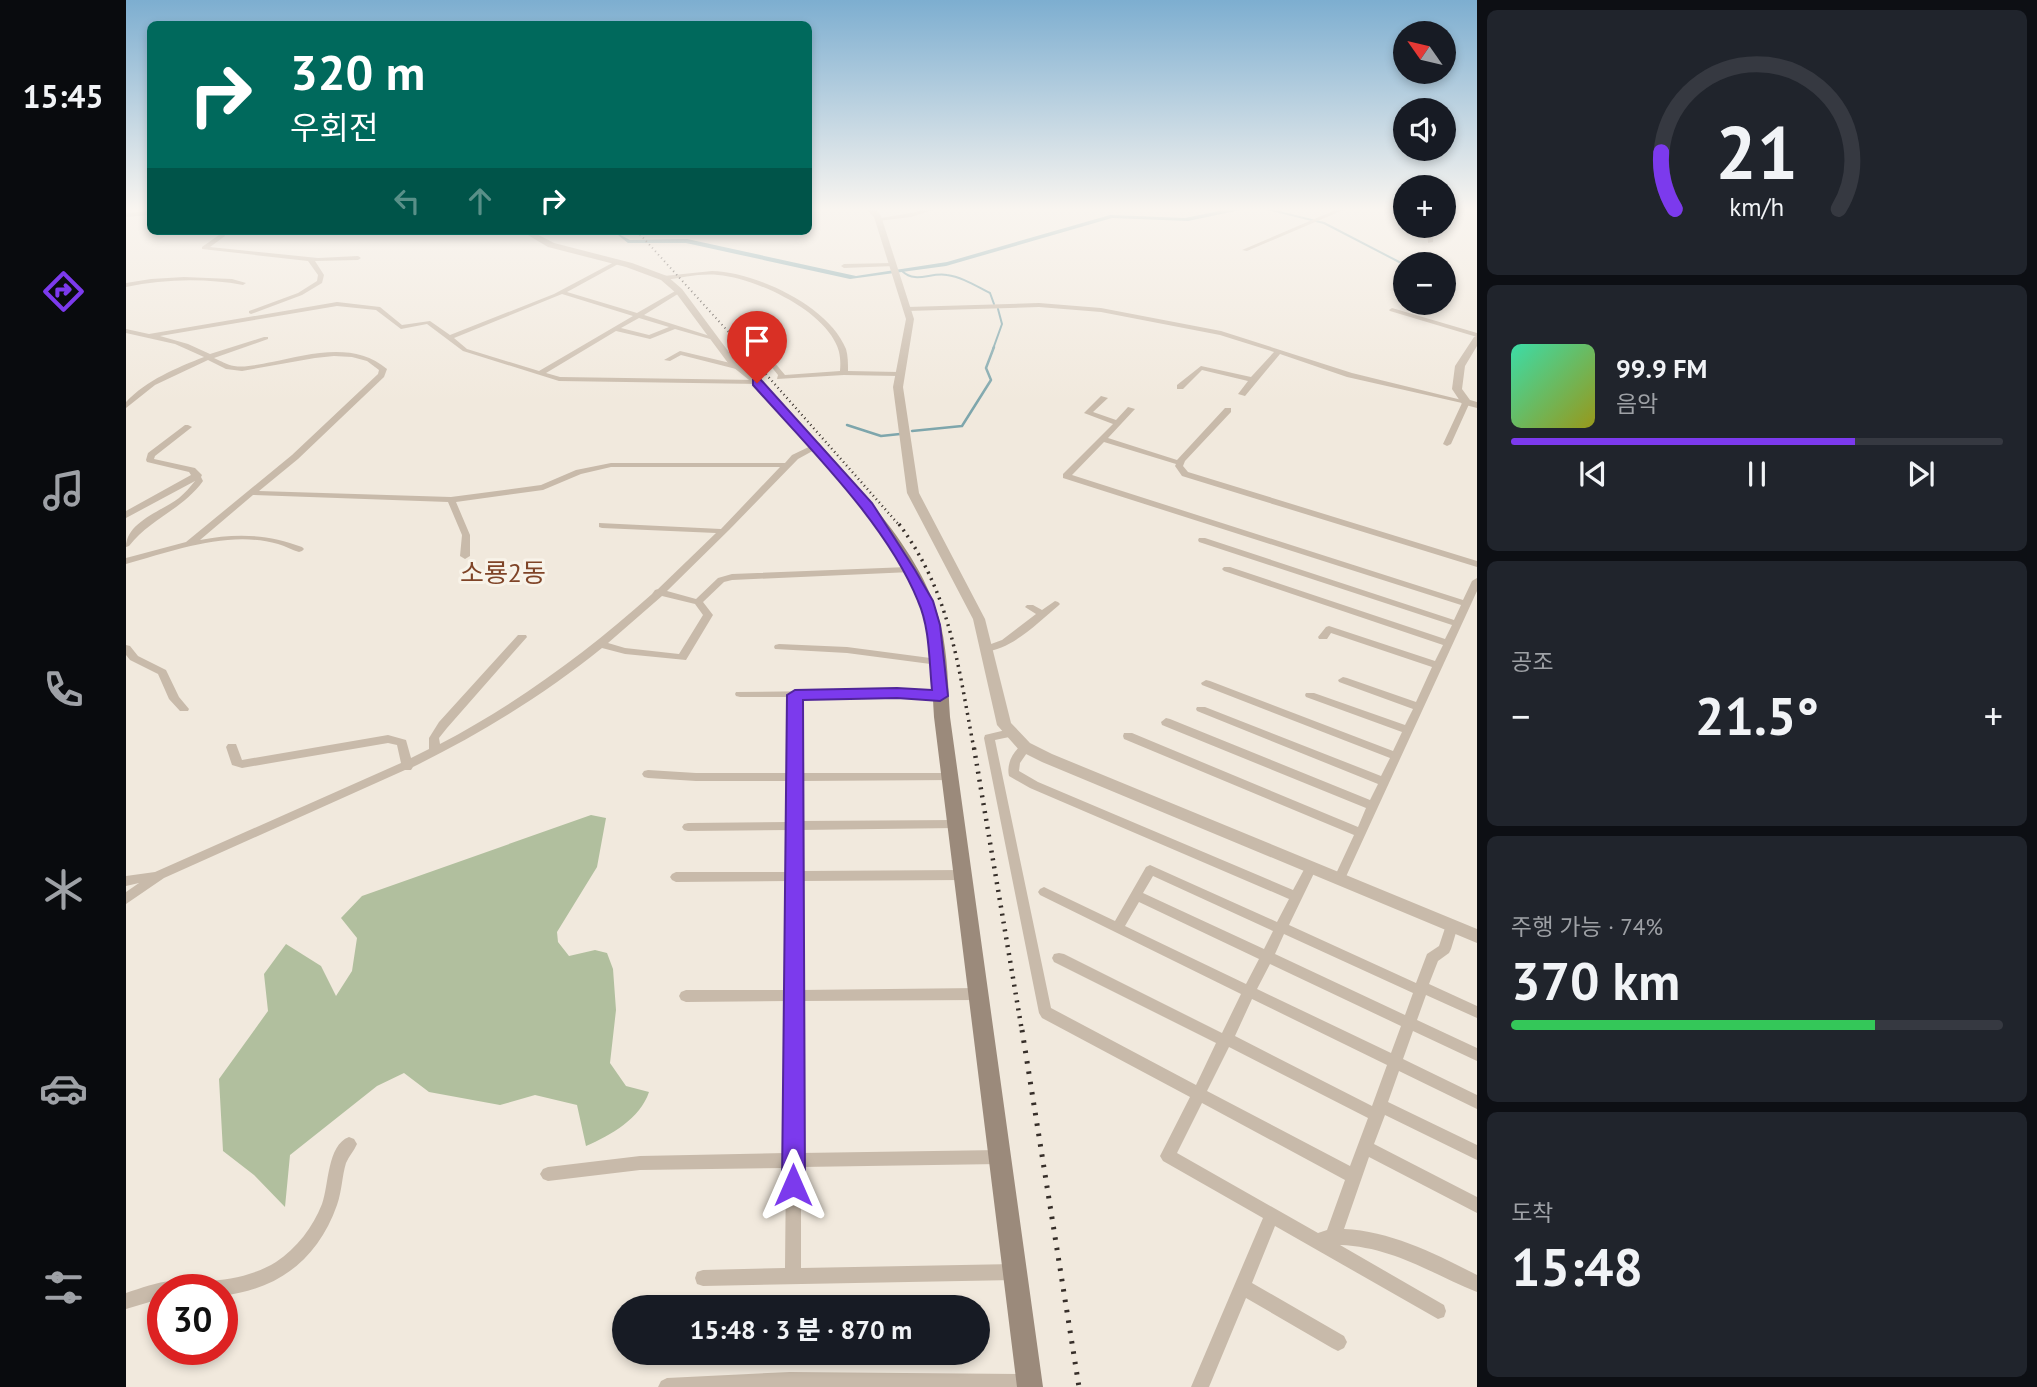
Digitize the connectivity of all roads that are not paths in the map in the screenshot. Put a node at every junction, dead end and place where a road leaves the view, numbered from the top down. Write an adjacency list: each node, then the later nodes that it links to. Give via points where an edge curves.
1 (319, 273): 13 (street, via 322,278 312,289)
2 (598, 273): 9 (street)
3 (649, 273): 5 (street)
4 (895, 273): 10 (street)
5 (664, 278): 8 (street); 27 (street, via 721,274 794,300 833,333 843,352)
6 (243, 283): 7 (street, via 222,278)
7 (126, 285)
8 (679, 290): 12 (street); 19 (street)
9 (561, 292): 12 (street); 22 (street)
10 (907, 309): 23 (street, via 1081,307 1221,332); 29 (street, via 910,327)
11 (1392, 310): 20 (street)
12 (637, 315): 14 (street); 15 (street)
13 (212, 325): 18 (street); 22 (street, via 317,305 359,305 378,308 401,327 428,322)
14 (676, 326): 15 (street, via 650,337); 19 (street)
15 (615, 329): 28 (street)
16 (126, 331): 18 (street)
17 (754, 331): 27 (street, via 761,350 781,377)
18 (147, 336): 24 (street)
19 (710, 337): 26 (street)
20 (1477, 337): 37 (street, via 1460,366 1457,389)
21 (266, 338): 24 (street)
22 (449, 338): 28 (street, via 465,350)
23 (1279, 351): 30 (street); 37 (street, via 1350,375)
24 (208, 358): 34 (street); 49 (street, via 240,369 322,354 362,358 383,369 353,403)
25 (668, 360): 26 (street, via 680,354)
26 (740, 368): 31 (street)
27 (844, 373): 29 (street)
28 (539, 374): 31 (street, via 568,381)
29 (899, 374): 78 (street, via 913,493 979,619)
30 (1253, 380): 32 (street, via 1201,368); 35 (street)
31 (757, 383): 45 (street)
32 (1180, 387)
33 (126, 393): 34 (street)
34 (139, 393): 38 (street)
35 (1242, 394)
36 (1104, 398): 41 (street, via 1088,413)
37 (1472, 403): 44 (street)
38 (126, 406)
39 (1131, 409): 41 (street)
40 (1228, 410): 46 (street)
41 (1116, 423): 43 (street)
42 (188, 427): 48 (street, via 150,460)
43 (1103, 439): 46 (street); 68 (street, via 1066,476)
44 (1447, 444)
45 (814, 446): 47 (street); 62 (main road, via 867,506)
46 (1180, 463): 60 (street, via 1181,471 1191,477)
47 (788, 465): 50 (street, via 611,465 543,487); 53 (street)
48 (198, 475): 51 (street); 56 (street, via 191,494 149,517)
49 (254, 493): 50 (street); 55 (street)
50 (451, 500): 58 (street, via 466,535)
51 (126, 515)
52 (602, 525): 53 (street)
53 (720, 531): 65 (street)
54 (1202, 540): 71 (street)
55 (190, 543): 57 (street, via 229,538 277,541); 59 (street)
56 (126, 544)
57 (299, 549)
58 (465, 556)
59 (126, 562): 63 (street)
60 (1477, 564)
61 (1227, 569): 74 (street)
62 (908, 570): 66 (street, via 733,577 721,580); 79 (main road, via 926,601)
63 (126, 571)
64 (1477, 581): 68 (street)
65 (658, 592): 66 (street); 75 (street)
66 (698, 602): 75 (street, via 708,615 682,658)
67 (1055, 604): 70 (street)
68 (1466, 604): 71 (street)
69 (1030, 607): 70 (street)
70 (1042, 614): 78 (street, via 1006,642)
71 (1457, 624): 74 (street)
72 (522, 637): 96 (street, via 443,725 435,738)
73 (1323, 637): 80 (street, via 1329,629)
74 (1448, 643): 80 (street)
75 (602, 645): 96 (street, via 501,715)
76 (779, 647): 79 (street)
77 (126, 648): 88 (street, via 131,656 162,672)
78 (987, 649): 92 (street)
79 (938, 662): 86 (main road)
80 (1438, 665): 87 (street)
81 (1343, 680): 87 (street)
82 (1206, 683): 97 (street)
83 (740, 694): 84 (street)
84 (795, 695): 86 (street); 101 (street)
85 (1310, 695): 91 (street)
86 (940, 696): 100 (main road)
87 (1419, 707): 91 (street)
88 (184, 709)
89 (1201, 709): 102 (street)
90 (1167, 722): 103 (street)
91 (1408, 730): 97 (street)
92 (1010, 733): 95 (street); 135 (street, via 989,738 1044,1009 1056,1021)
93 (1128, 736): 107 (street)
94 (232, 747): 98 (street, via 236,762 242,764 388,739 402,743)
95 (1026, 747): 108 (street); 117 (street, via 1014,762 1013,772 1034,785)
96 (435, 751): 98 (street)
97 (1396, 755): 102 (street)
98 (407, 766): 109 (street)
99 (648, 774): 101 (street)
100 (949, 777): 101 (street); 104 (main road)
101 (795, 778): 105 (street)
102 (1384, 782): 103 (street)
103 (1373, 806): 107 (street)
104 (956, 824): 105 (street); 110 (main road)
105 (795, 825): 106 (street); 111 (street)
106 (688, 827)
107 (1361, 833): 113 (street)
108 (1311, 867): 113 (street); 117 (street)
109 (160, 875): 114 (street); 118 (street)
110 (962, 875): 111 (street); 127 (main road)
111 (795, 876): 112 (street); 128 (street)
112 (676, 877)
113 (1340, 878): 119 (street)
114 (126, 881)
115 (1044, 892): 120 (street)
116 (1136, 895): 120 (street); 121 (street, via 1150,870); 123 (street)
117 (1296, 897): 121 (street)
118 (126, 899)
119 (1452, 926): 122 (street); 125 (street, via 1444,949 1432,958)
120 (1118, 927): 126 (street)
121 (1280, 928): 123 (street); 125 (street)
122 (1477, 936)
123 (1267, 956): 126 (street); 131 (street)
124 (1059, 958): 132 (street)
125 (1422, 989): 130 (street); 131 (street)
126 (1250, 990): 132 (street); 134 (street)
127 (978, 994): 128 (street); 141 (main road)
128 (795, 995): 129 (street); 142 (street)
129 (686, 996)
130 (1477, 1012)
131 (1410, 1024): 133 (street); 134 (street)
132 (1225, 1039): 135 (street); 137 (street)
133 (1477, 1055)
134 (1396, 1061): 136 (street); 137 (street)
135 (1198, 1095): 144 (street); 146 (street, via 1168,1156)
136 (1477, 1102)
137 (1379, 1111): 139 (street); 140 (street)
138 (349, 1144): 151 (street, via 315,1237 291,1263 255,1283)
139 (1366, 1148): 144 (street); 145 (street)
140 (1477, 1153)
141 (1000, 1157): 142 (street); 148 (main road)
142 (794, 1162): 143 (street, via 640,1163); 149 (street)
143 (548, 1174)
144 (1355, 1177): 147 (street)
145 (1477, 1205)
146 (1272, 1215): 147 (street); 153 (street)
147 (1325, 1239): 152 (street, via 1350,1236 1388,1245); 156 (street)
148 (1015, 1272): 149 (street); 158 (main road)
149 (793, 1277): 150 (street)
150 (703, 1278)
151 (238, 1284)
152 (1477, 1284)
153 (1242, 1287): 157 (street); 160 (street)
154 (147, 1295): 155 (street)
155 (126, 1301)
156 (1438, 1311)
157 (1338, 1342)
158 (1030, 1385): 159 (street, via 790,1381)
159 (667, 1387)
160 (1200, 1387)

